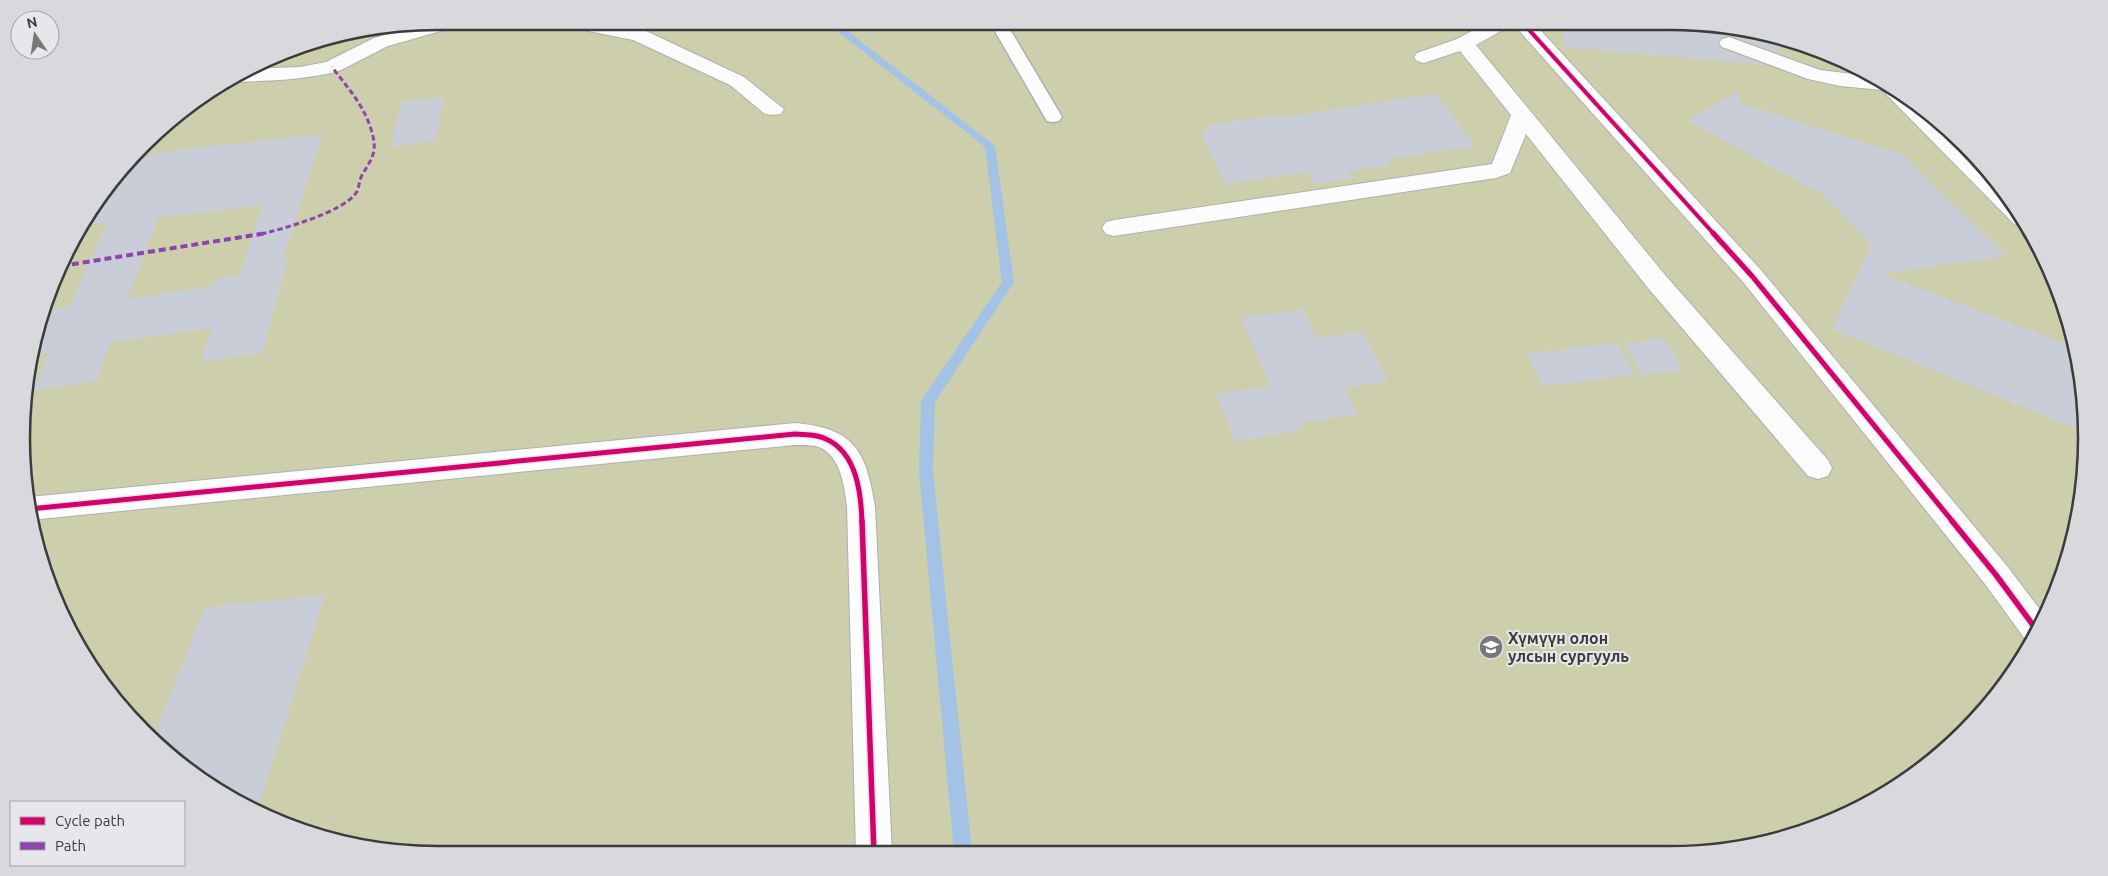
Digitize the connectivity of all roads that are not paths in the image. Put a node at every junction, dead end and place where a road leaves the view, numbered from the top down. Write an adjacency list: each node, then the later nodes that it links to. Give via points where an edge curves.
1 (614, 30): 11 (street, via 639,35 737,81)
2 (1002, 30): 14 (lane)
3 (1488, 30): 6 (street)
4 (1529, 30): 19 (street, via 1752,276 1990,567)
5 (421, 31): 9 (street, via 381,42 332,67 300,73)
6 (1464, 43): 8 (street); 13 (street)
7 (1729, 43): 10 (street, via 1815,75)
8 (1424, 57)
9 (252, 75)
10 (1869, 82)
11 (773, 109)
12 (1917, 113): 15 (street)
13 (1522, 114): 16 (street, via 1502,168 1496,172); 17 (street, via 1657,282)
14 (1053, 117)
15 (1996, 193)
16 (1114, 228)
17 (1818, 468)
18 (36, 508): 20 (street, via 796,434 826,438 846,454 857,476 862,506)
19 (2033, 624)
20 (874, 846)

